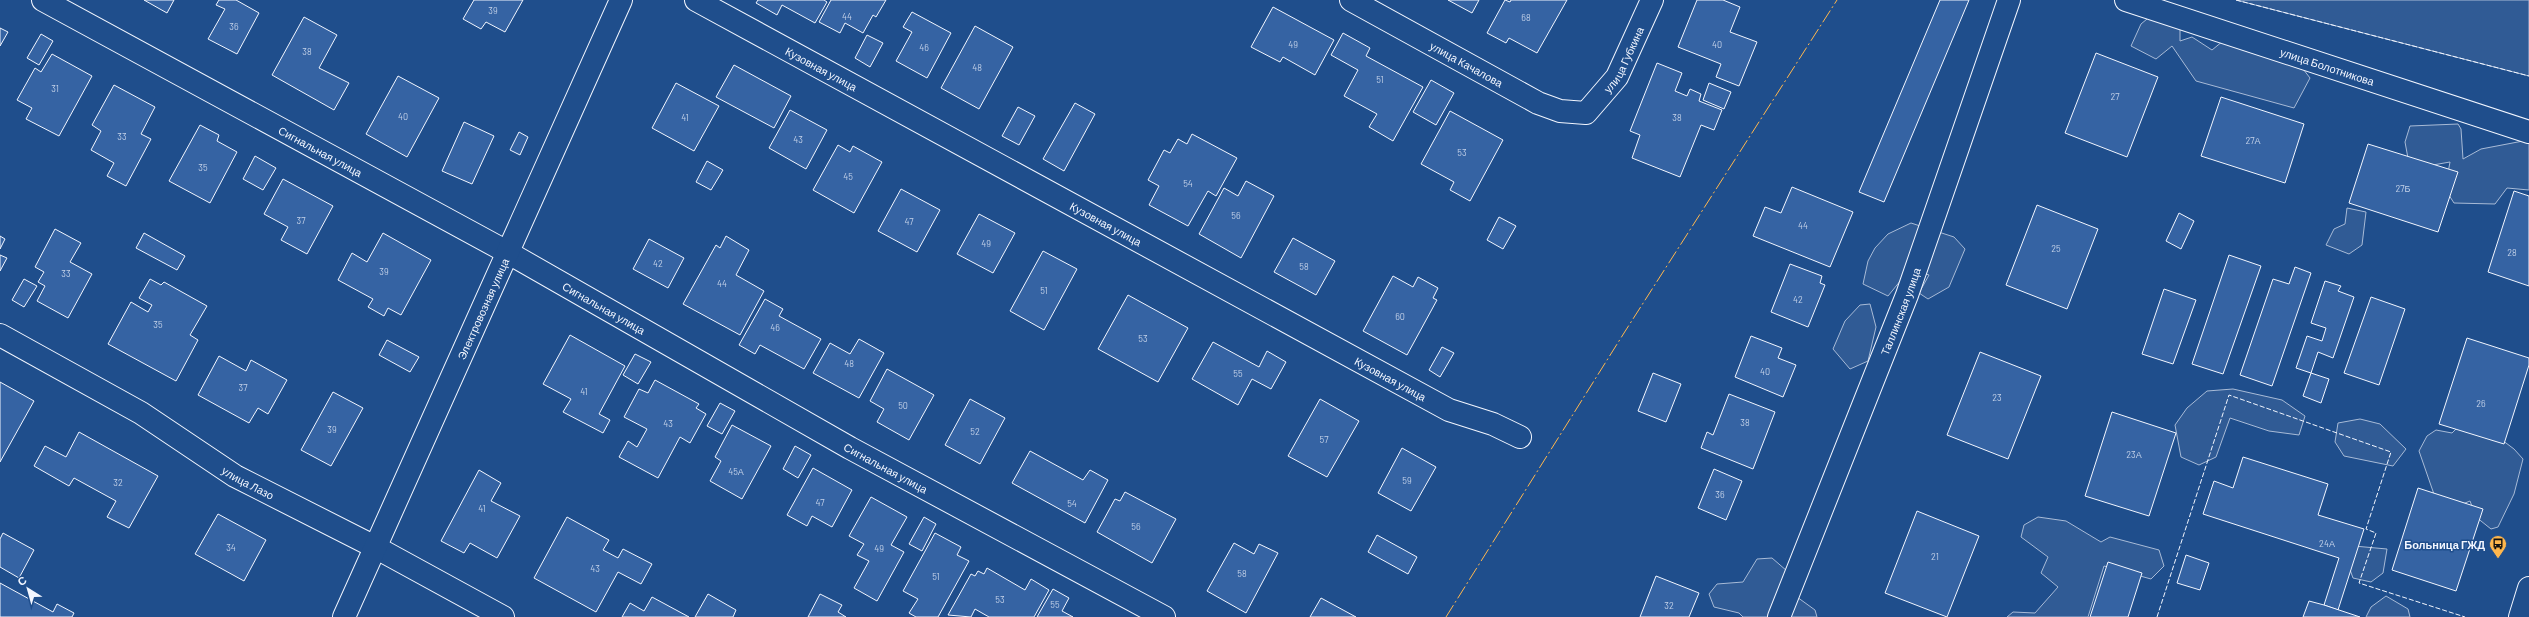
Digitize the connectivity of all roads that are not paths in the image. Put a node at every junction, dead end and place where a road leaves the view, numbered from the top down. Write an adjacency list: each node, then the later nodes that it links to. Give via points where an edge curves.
1 (43, 0): 10 (street, Сигнальная улица)
2 (621, 0): 10 (street, Электровозная улица)
3 (696, 0): 12 (street, Кузовная улица, via 1449,410 1494,424)
4 (1352, 0): 8 (street, улица Качалова, via 1538,103 1560,111)
5 (1652, 0): 8 (street, улица Губкина, via 1617,77)
6 (2009, 0): 18 (street, Таллинская улица, via 1907,295)
7 (2126, 0): 9 (street, улица Болотникова)
8 (1586, 113)
9 (2529, 132)
10 (507, 252): 13 (street, Электровозная улица); 17 (street, Сигнальная улица, via 850,448)
11 (0, 335): 13 (street, улица Лазо, via 141,412 235,476)
12 (1520, 437)
13 (375, 547): 15 (street, Электровозная улица); 16 (street, улица Лазо)
14 (2529, 588): 19 (street)
15 (344, 617)
16 (503, 617)
17 (1164, 617)
18 (1780, 617)
19 (2520, 617)

